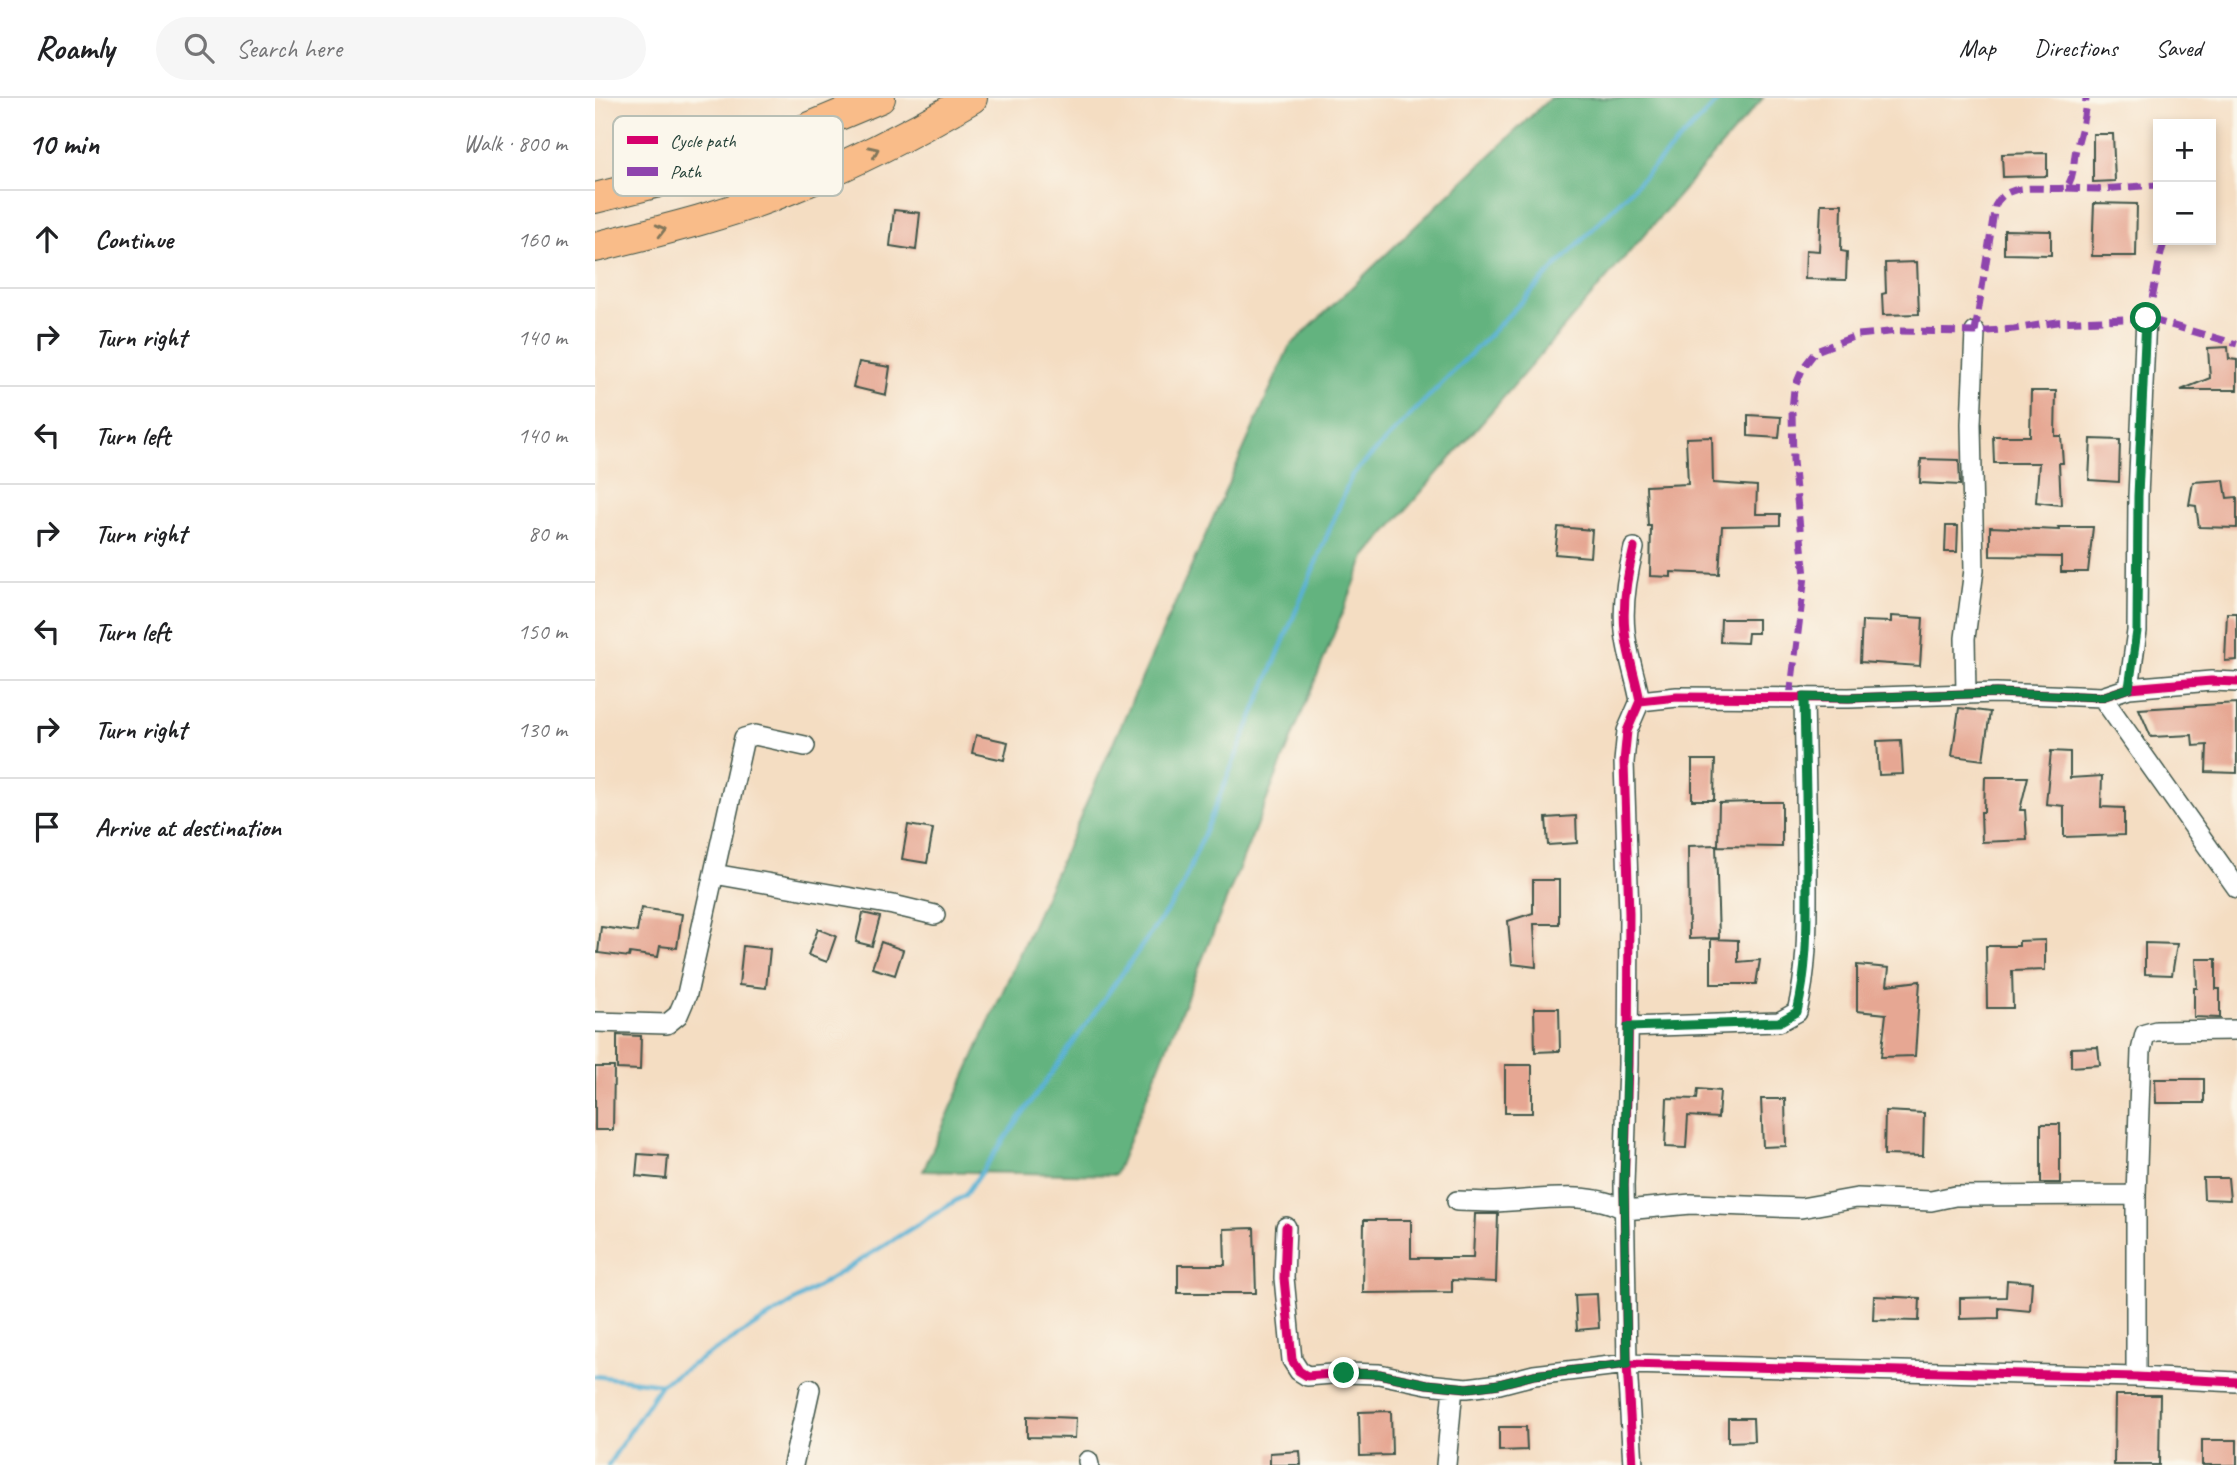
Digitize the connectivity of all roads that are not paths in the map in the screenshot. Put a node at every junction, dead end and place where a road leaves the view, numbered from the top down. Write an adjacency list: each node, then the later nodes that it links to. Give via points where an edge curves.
1 (880, 98): 3 (highway)
2 (972, 98): 4 (highway, one-way to 2, via 906,137)
3 (837, 116)
4 (843, 165)
5 (613, 194): 7 (highway)
6 (770, 196): 8 (highway, one-way to 6)
7 (595, 198)
8 (595, 247)
9 (2146, 318): 13 (street, via 2137,631)
10 (1975, 332): 14 (street, via 1971,425 1975,570 1965,638)
11 (1634, 548): 17 (street, via 1627,573 1625,632)
12 (2237, 682): 13 (street)
13 (2129, 688): 16 (street)
14 (1966, 694): 15 (street); 16 (street)
15 (1804, 697): 17 (street); 23 (street, via 1807,951 1797,1012 1779,1022)
16 (2102, 697): 20 (street)
17 (1640, 701): 23 (street, via 1627,731 1625,762)
18 (805, 746): 19 (street, via 755,735 744,738)
19 (713, 874): 21 (street); 22 (street, via 687,994 678,1015 667,1024)
20 (2237, 888)
21 (935, 915)
22 (595, 1021)
23 (1628, 1027): 27 (street)
24 (2237, 1030): 25 (street, via 2145,1034)
25 (2136, 1195): 27 (street, via 1857,1198 1801,1208 1691,1204); 30 (street)
26 (1457, 1201): 27 (street, via 1597,1201)
27 (1625, 1210): 29 (street)
28 (1286, 1227): 32 (street, via 1284,1278 1292,1360 1299,1371 1307,1376 1379,1374)
29 (1627, 1364): 30 (street); 32 (street); 36 (street)
30 (2136, 1377): 31 (street)
31 (2237, 1382)
32 (1453, 1387): 35 (street)
33 (810, 1389): 34 (street)
34 (793, 1465)
35 (1446, 1465)
36 (1633, 1465)

